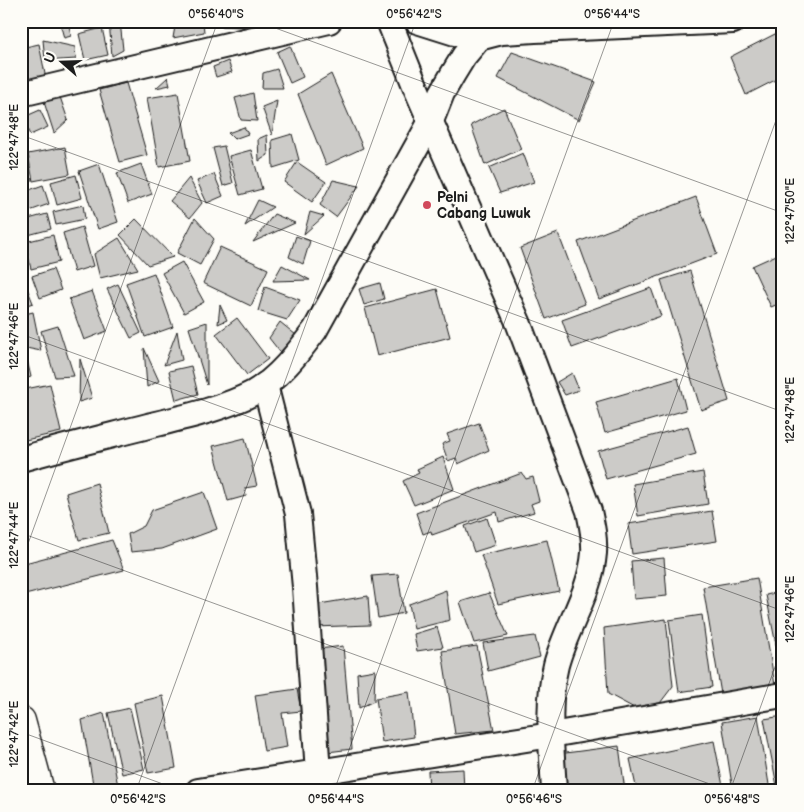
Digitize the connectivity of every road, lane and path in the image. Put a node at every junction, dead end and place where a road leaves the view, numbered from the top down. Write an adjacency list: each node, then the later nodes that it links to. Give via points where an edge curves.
1 (329, 21): 7 (street)
2 (389, 21): 8 (street)
3 (417, 21): 6 (street)
4 (733, 21): 5 (street)
5 (706, 22): 6 (street, via 502,32)
6 (479, 38): 8 (street, via 442,93)
7 (21, 94)
8 (432, 121): 9 (street, via 315,330 295,357); 13 (street, via 518,322 589,511 593,531 594,553 584,592 556,664 551,691)
9 (265, 385): 10 (street, via 246,396 199,413); 14 (street, via 298,514)
10 (21, 459)
11 (783, 695): 13 (street)
12 (21, 721): 15 (highway)
13 (551, 735): 14 (street); 17 (street)
14 (318, 772): 16 (street)
15 (40, 791)
16 (198, 791)
17 (554, 791)

